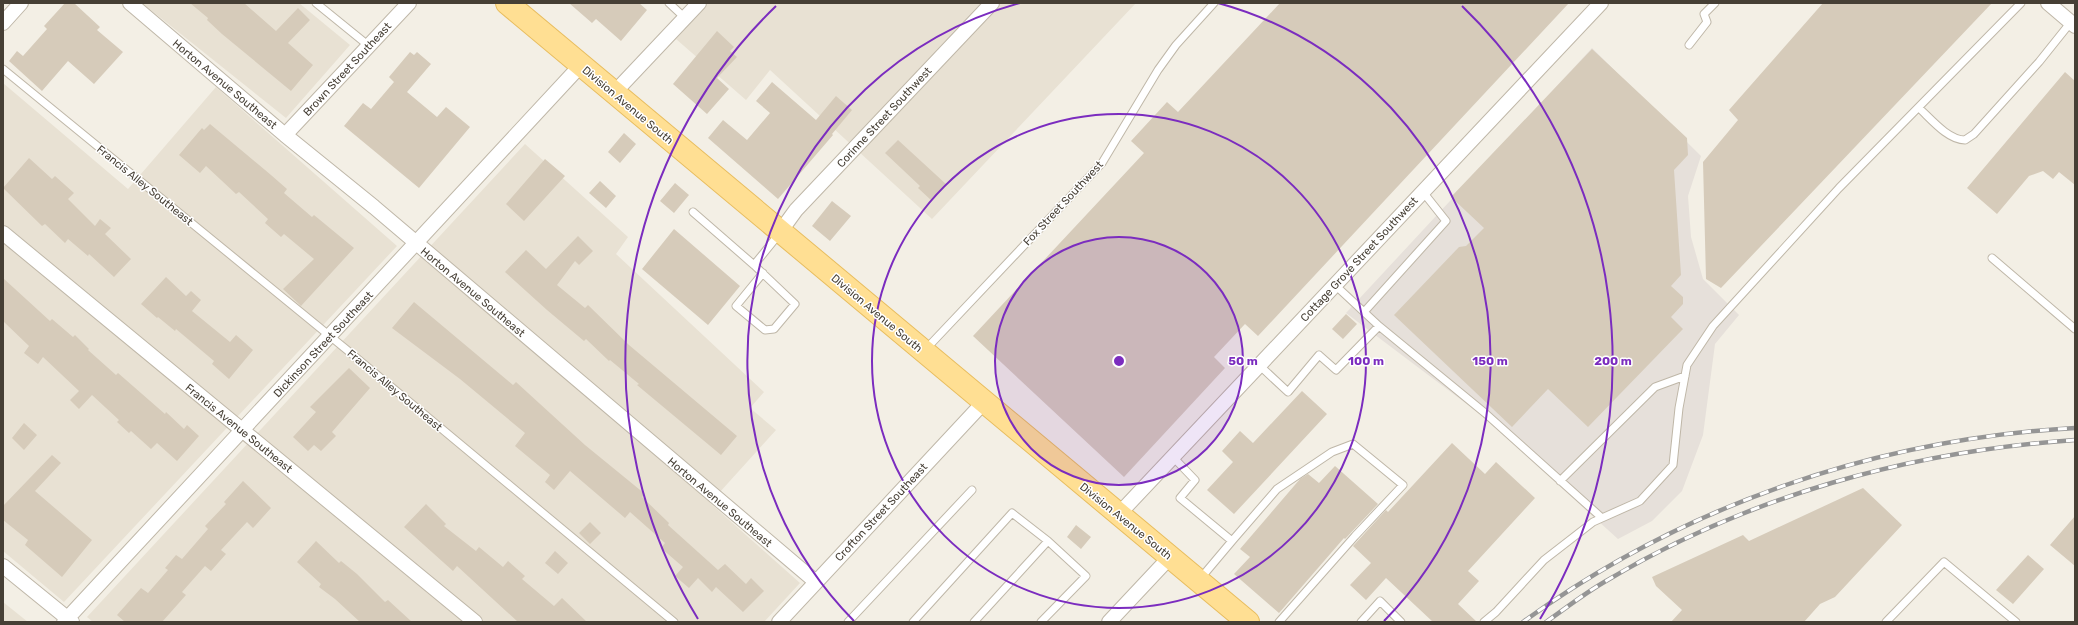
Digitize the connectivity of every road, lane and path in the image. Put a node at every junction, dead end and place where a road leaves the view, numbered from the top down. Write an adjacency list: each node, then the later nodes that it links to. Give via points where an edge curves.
1 (21, 3): 15 (street)
2 (130, 3): 23 (street, Horton Avenue Southeast)
3 (316, 3): 18 (lane)
4 (409, 3): 18 (street, Brown Street Southeast)
5 (507, 3): 19 (main road, Division Avenue South)
6 (669, 3): 14 (lane)
7 (699, 3): 14 (street)
8 (992, 3): 26 (street, Corinne Street Southwest, via 796,210)
9 (1214, 3): 37 (lane, Fox Street Southwest, via 1176,45 1158,70 1102,163)
10 (1601, 3): 24 (street, Cottage Grove Street Southwest)
11 (1714, 3): 17 (lane, via 1704,14 1707,22)
12 (2021, 3): 22 (lane)
13 (2048, 3): 16 (street)
14 (686, 18): 21 (street)
15 (3, 23)
16 (2073, 24): 22 (lane, via 1974,134 1965,140 1951,136)
17 (1689, 45)
18 (369, 46): 23 (street, Brown Street Southeast)
19 (581, 65): 21 (main road, Division Avenue South); 28 (street, Dickinson Street Southeast)
20 (3, 69): 36 (lane, Francis Alley Southeast)
21 (614, 94): 26 (main road, Division Avenue South)
22 (1919, 108): 39 (lane, via 1839,188 1713,326 1688,365)
23 (285, 135): 28 (street, Horton Avenue Southeast)
24 (1422, 192): 32 (street, Cottage Grove Street Southwest); 33 (lane, via 1446,221)
25 (693, 212): 30 (lane)
26 (780, 232): 30 (lane); 37 (main road, Division Avenue South)
27 (3, 233): 41 (street, Francis Avenue Southeast)
28 (416, 243): 36 (street, Dickinson Street Southeast); 52 (street, Horton Avenue Southeast)
29 (1992, 258): 35 (lane)
30 (754, 265): 31 (lane)
31 (763, 273): 31 (lane, via 795,304 774,330 765,330 736,306)
32 (1334, 285): 33 (lane); 38 (street, Cottage Grove Street Southwest)
33 (1364, 312): 34 (lane)
34 (1379, 326): 38 (lane, via 1336,370 1319,355 1288,392); 43 (lane, via 1485,413)
35 (2075, 329)
36 (330, 337): 41 (street, Dickinson Street Southeast); 55 (lane, Francis Alley Southeast)
37 (923, 352): 40 (main road, Division Avenue South)
38 (1259, 365): 42 (street, Cottage Grove Street Southwest)
39 (1685, 376): 43 (lane, via 1655,387); 46 (lane, via 1673,465 1640,501)
40 (984, 402): 45 (main road, Division Avenue South); 52 (street, Crofton Street Southeast)
41 (243, 431): 53 (street, Dickinson Street Southeast); 54 (street, Francis Avenue Southeast)
42 (1173, 457): 45 (street, Cottage Grove Street Southwest); 48 (lane, via 1195,480 1180,498)
43 (1560, 481): 46 (lane)
44 (972, 490): 57 (lane)
45 (1118, 516): 49 (main road, Division Avenue South)
46 (1602, 518): 66 (lane, via 1593,522 1544,560)
47 (1048, 541): 58 (lane, via 1012,513); 59 (lane); 60 (lane, via 1086,576)
48 (1232, 542): 51 (lane); 63 (lane, via 1278,489 1332,452 1353,444 1403,485)
49 (1170, 557): 51 (main road, Division Avenue South); 61 (street)
50 (3, 566): 53 (street)
51 (1198, 580): 62 (main road, Division Avenue South)
52 (816, 582): 56 (street, Crofton Street Southeast)
53 (68, 621)
54 (475, 622)
55 (674, 622)
56 (779, 622)
57 (848, 622)
58 (913, 622)
59 (974, 622)
60 (1041, 622)
61 (1109, 622)
62 (1248, 622)
63 (1279, 622)
64 (1362, 622): 65 (lane, via 1380,601)
65 (1401, 622)
66 (1484, 622)
67 (1886, 622): 68 (lane, via 1944,562)
68 (2016, 622)

